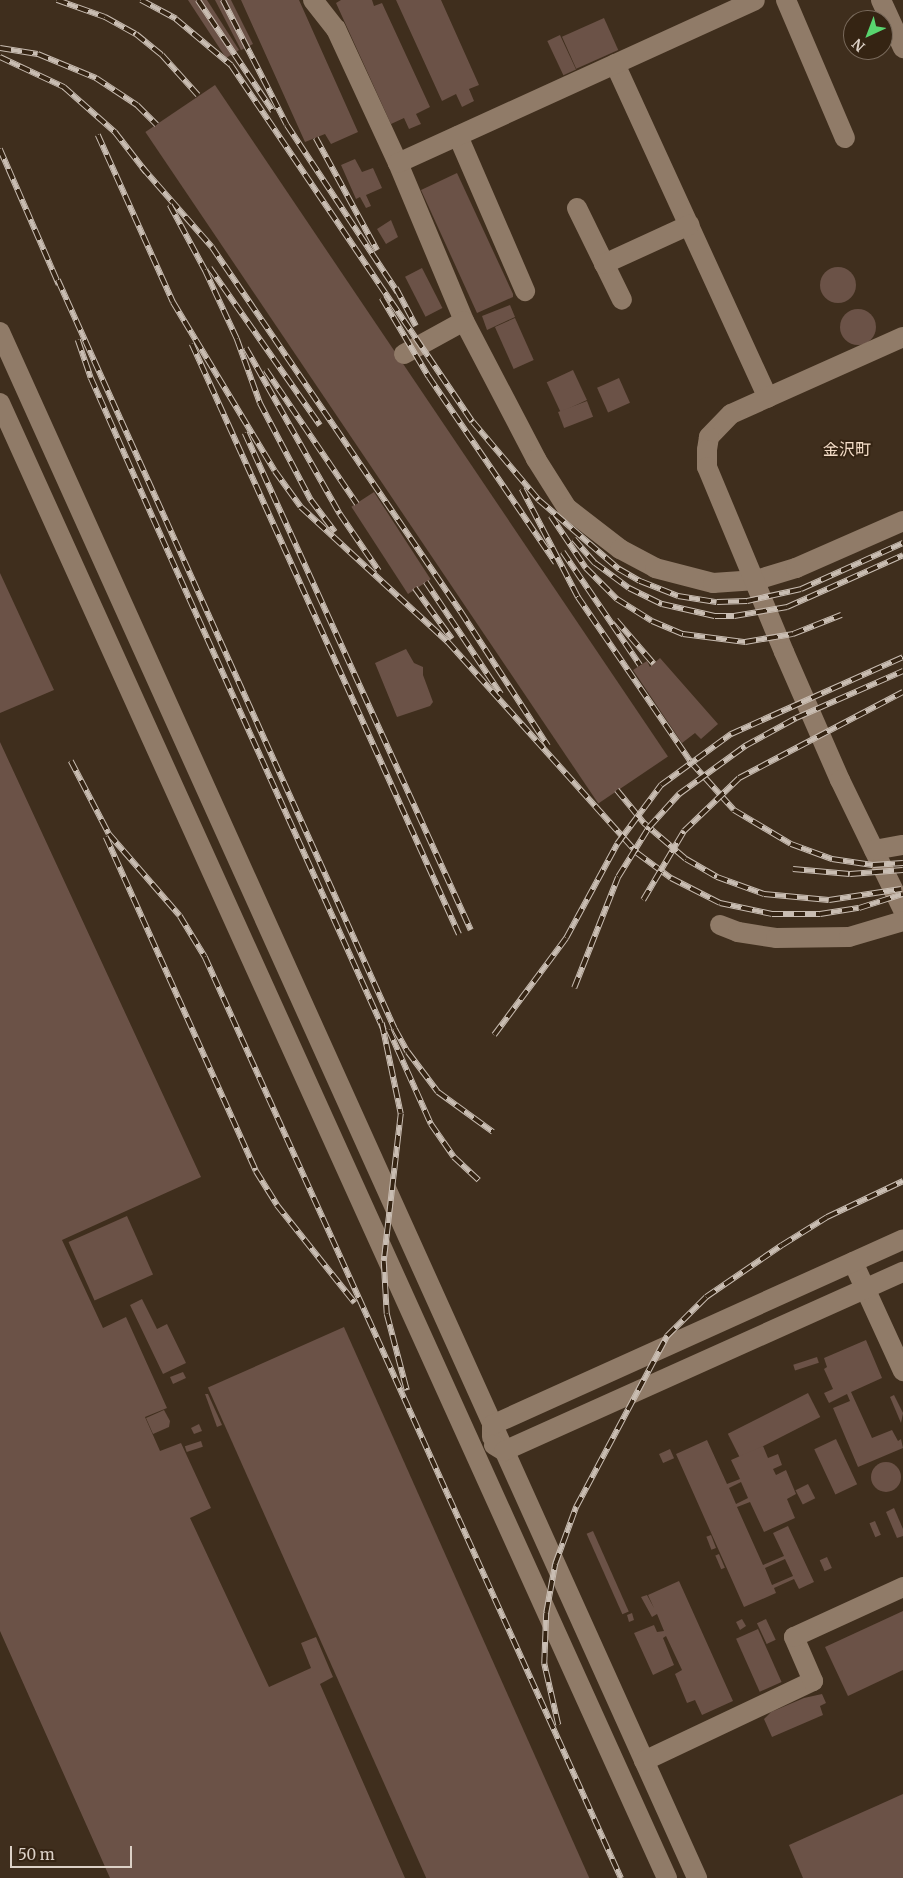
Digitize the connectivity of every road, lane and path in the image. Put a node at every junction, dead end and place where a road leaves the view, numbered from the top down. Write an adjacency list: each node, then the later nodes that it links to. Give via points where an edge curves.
1 (313, 0): 9 (lane, via 336,29)
2 (755, 0): 6 (lane)
3 (786, 0): 8 (lane)
4 (881, 0): 5 (lane)
5 (903, 48)
6 (615, 64): 7 (lane); 11 (lane)
7 (458, 136): 9 (lane); 13 (lane)
8 (845, 138)
9 (398, 163): 15 (lane)
10 (576, 208): 12 (lane)
11 (689, 225): 12 (lane); 19 (lane)
12 (604, 264): 14 (lane)
13 (525, 291)
14 (622, 300)
15 (464, 321): 18 (lane); 22 (lane, via 536,459 567,508 620,549 655,568 713,583)
16 (0, 332): 34 (lane)
17 (903, 337): 19 (lane)
18 (404, 354)
19 (768, 398): 22 (lane, via 732,414 719,424 709,438 707,450 708,467)
20 (0, 403): 33 (lane)
21 (903, 521): 22 (lane, via 796,568)
22 (756, 580): 24 (lane, via 802,693)
23 (903, 845): 24 (lane)
24 (874, 850): 25 (lane)
25 (903, 910)
26 (903, 921): 27 (lane, via 849,937 776,938 738,932)
27 (720, 925)
28 (903, 1239): 29 (lane)
29 (853, 1262): 31 (lane); 34 (lane)
30 (903, 1272): 31 (lane)
31 (865, 1289): 32 (lane); 34 (lane)
32 (903, 1371)
33 (445, 1386): 34 (lane, via 463,1413); 35 (lane)
34 (496, 1440): 35 (lane, via 494,1477); 37 (lane)
35 (508, 1527): 38 (lane)
36 (903, 1587): 37 (lane, via 794,1637 813,1681)
37 (644, 1761): 39 (lane)
38 (667, 1878)
39 (697, 1878)

